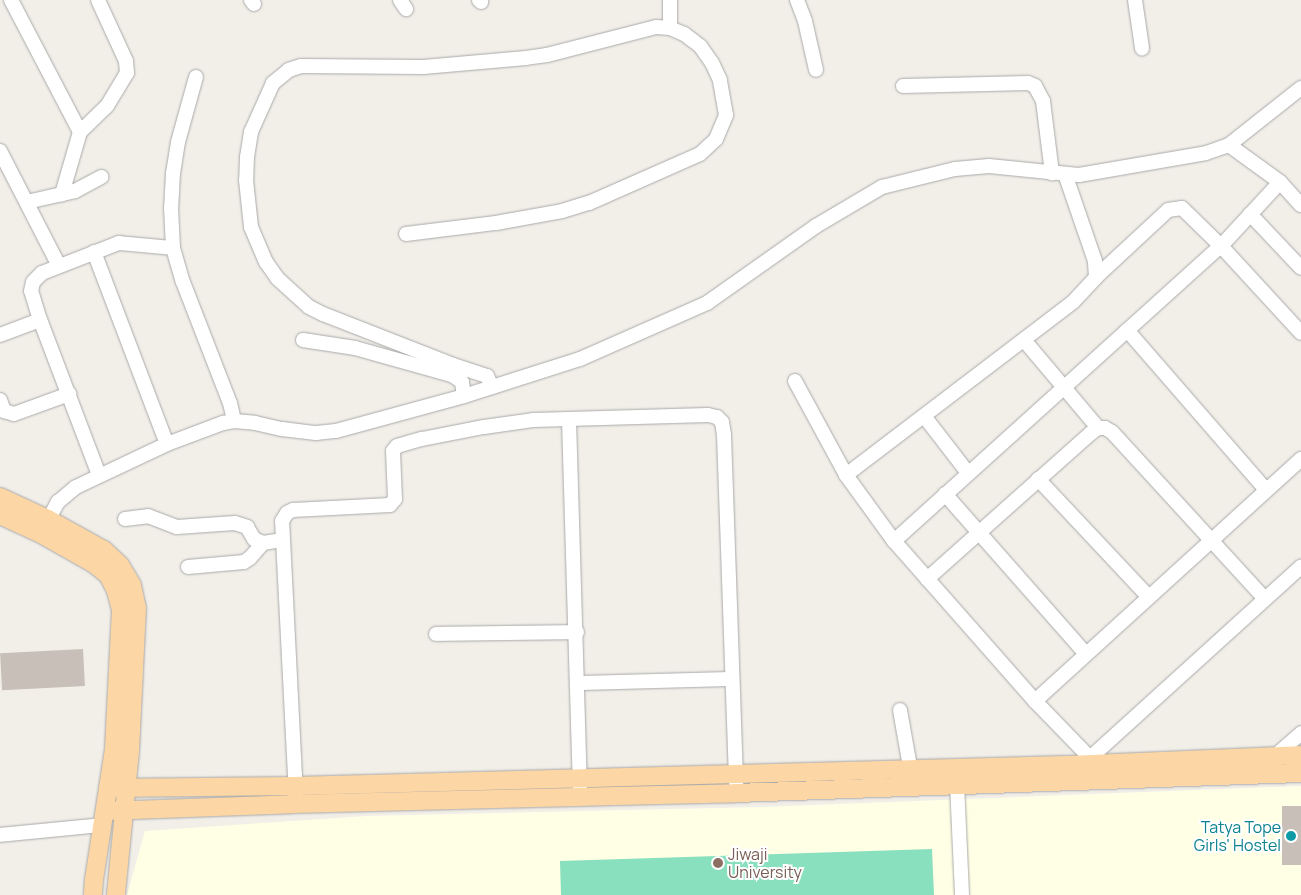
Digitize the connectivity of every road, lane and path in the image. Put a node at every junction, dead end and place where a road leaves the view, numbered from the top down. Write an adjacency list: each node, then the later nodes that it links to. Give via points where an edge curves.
1 (10, 0): 12 (street)
2 (98, 0): 12 (street, via 126,60 127,73 107,106)
3 (670, 0): 6 (street)
4 (797, 0): 8 (street)
5 (1135, 0): 7 (street)
6 (670, 28): 22 (street, via 700,46 720,80 726,115 716,139 700,154 589,203 562,211); 36 (street, via 656,27 526,58 423,67 301,66 280,76 269,90 252,132 246,180 251,227 277,278 309,307 487,376)
7 (1142, 48)
8 (816, 70)
9 (196, 78): 24 (street, via 178,142 171,208)
10 (903, 86): 15 (street, via 1028,83 1035,86 1043,101)
11 (1301, 88): 13 (street)
12 (80, 132): 18 (street)
13 (1229, 145): 15 (street, via 1206,153 1079,175); 17 (street)
14 (0, 151): 19 (street)
15 (1059, 173): 28 (street, via 1095,261); 36 (street, via 989,166 955,169 882,186 816,226 707,303 580,359)
16 (101, 178): 18 (street)
17 (1280, 182): 20 (street); 21 (street)
18 (62, 194): 19 (street)
19 (27, 202): 26 (street)
20 (1301, 205)
21 (1250, 214): 23 (street); 27 (street)
22 (406, 234)
23 (1222, 246): 28 (street, via 1190,214 1182,208 1175,208 1168,210); 30 (street); 31 (street)
24 (174, 248): 25 (street, via 119,243); 43 (street, via 183,282)
25 (94, 252): 26 (street); 45 (street)
26 (59, 266): 29 (street, via 42,273 33,282 31,291)
27 (1301, 268)
28 (1096, 277): 34 (street, via 1073,302)
29 (40, 320): 32 (street); 38 (street)
30 (1127, 330): 37 (street); 51 (street)
31 (1301, 333)
32 (0, 335)
33 (303, 340): 39 (street, via 354,348 452,375 462,382)
34 (1024, 340): 37 (street); 41 (street)
35 (796, 381): 49 (street)
36 (492, 387): 39 (street)
37 (1064, 387): 44 (street); 47 (street)
38 (69, 394): 40 (street, via 14,414 4,411); 48 (street)
39 (464, 396): 43 (street, via 336,431 316,432)
40 (0, 400)
41 (924, 416): 47 (street); 49 (street)
42 (569, 420): 58 (street, via 533,420 484,426 397,446 393,451 395,499 390,505 293,510 286,513 282,521); 67 (street); 70 (street, via 708,415 722,422)
43 (234, 421): 45 (street)
44 (1098, 428): 50 (street); 60 (street, via 1112,432)
45 (167, 444): 48 (street)
46 (1301, 460): 51 (street)
47 (968, 472): 52 (street)
48 (99, 475): 56 (street, via 65,495)
49 (846, 475): 59 (street)
50 (1038, 479): 57 (street); 65 (street)
51 (1266, 490): 60 (street)
52 (945, 494): 57 (street); 59 (street)
53 (0, 497): 56 (main road)
54 (0, 515): 56 (main road)
55 (125, 519): 61 (street, via 148,516 177,527 235,523 247,527 254,539)
56 (44, 527): 84 (main road, via 104,550 120,565 132,585 137,608); 85 (main road, via 108,575 121,610 114,749)
57 (979, 532): 64 (street); 69 (street)
58 (283, 540): 61 (street); 83 (street)
59 (894, 541): 64 (street)
60 (1210, 541): 65 (street); 66 (street)
61 (263, 543): 62 (street, via 244,562)
62 (188, 567)
63 (1301, 567): 66 (street)
64 (927, 579): 72 (street)
65 (1148, 596): 69 (street)
66 (1265, 600): 77 (street)
67 (577, 632): 68 (street); 71 (street)
68 (436, 634)
69 (1086, 654): 72 (street)
70 (732, 678): 71 (street); 78 (street)
71 (578, 683): 81 (street)
72 (1035, 701): 77 (street)
73 (900, 710): 80 (street)
74 (1301, 733): 76 (street)
75 (1301, 755): 76 (main road)
76 (1275, 756): 77 (main road)
77 (1093, 761): 80 (main road)
78 (737, 773): 80 (main road); 81 (main road); 86 (street)
79 (1301, 773): 82 (main road)
80 (912, 777): 82 (main road); 86 (main road)
81 (581, 778): 83 (main road); 87 (street)
82 (957, 784): 94 (street)
83 (295, 786): 84 (main road); 88 (street)
84 (126, 787): 85 (main road); 89 (main road)
85 (108, 788): 90 (main road)
86 (736, 793): 87 (main road)
87 (580, 797): 88 (main road)
88 (296, 804): 89 (main road)
89 (123, 811): 90 (main road); 93 (main road)
90 (103, 818): 91 (street); 92 (main road)
91 (0, 835)
92 (93, 895)
93 (116, 895)
94 (962, 895)

